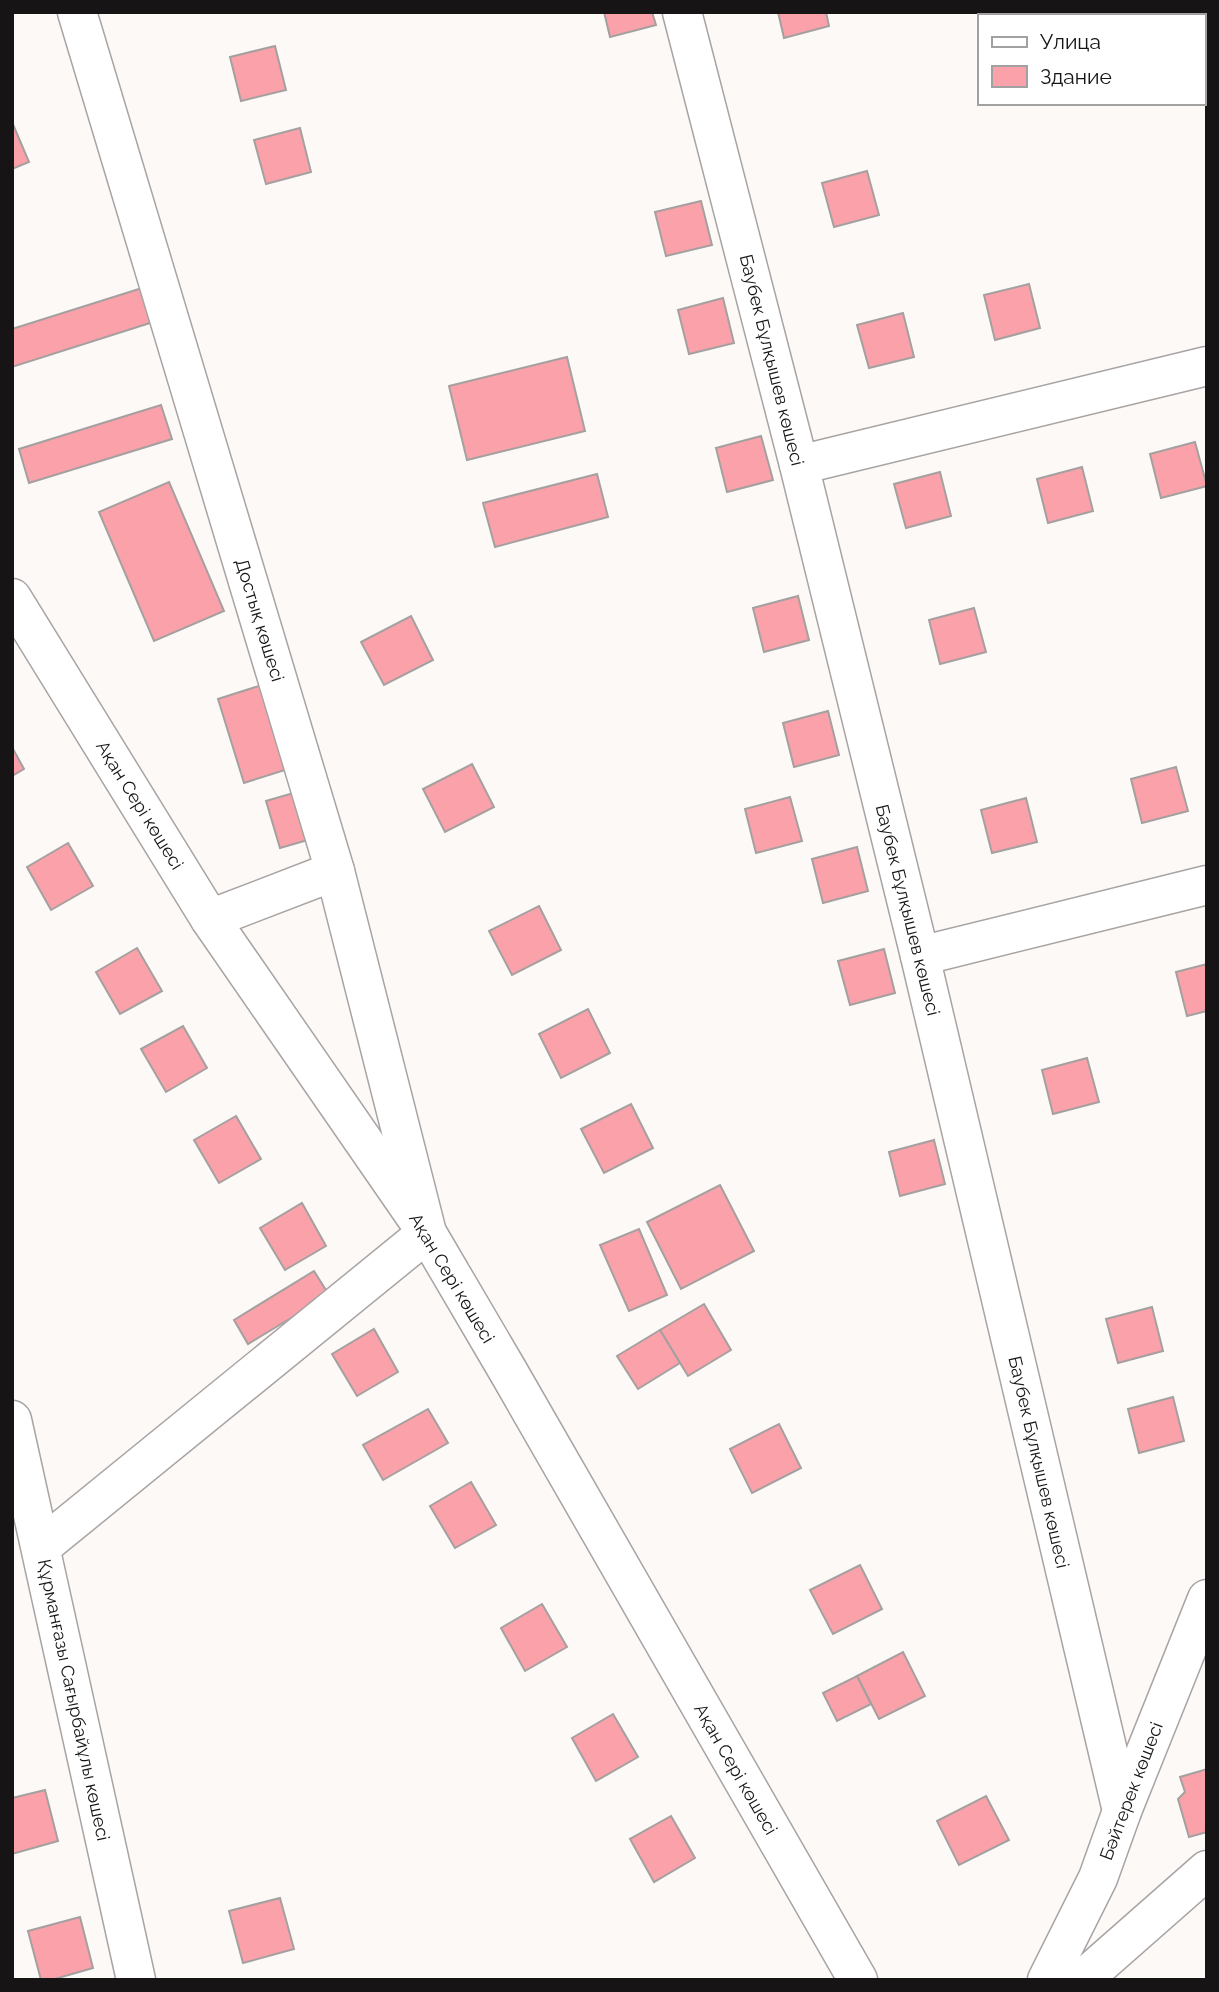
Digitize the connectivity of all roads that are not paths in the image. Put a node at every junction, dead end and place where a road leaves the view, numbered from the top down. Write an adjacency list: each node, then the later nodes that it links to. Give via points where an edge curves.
1 (77, 12): 6 (street, Достық көшесі)
2 (682, 12): 4 (street, Баубек Бұлқышев көшесі)
3 (1207, 366): 4 (street)
4 (799, 465): 9 (street, Баубек Бұлқышев көшесі)
5 (12, 598): 8 (street, Ақан Сері көшесі)
6 (335, 871): 8 (street); 10 (street, Достық көшесі)
7 (1207, 885): 9 (street)
8 (210, 919): 10 (street, Ақан Сері көшесі)
9 (920, 956): 14 (street, Баубек Бұлқышев көшесі)
10 (427, 1233): 12 (street); 17 (street, Ақан Сері көшесі)
11 (12, 1420): 12 (street, Құрманғазы Сағырбайұлы көшесі)
12 (41, 1547): 16 (street, Құрманғазы Сағырбайұлы көшесі)
13 (1207, 1599): 14 (street, Бәйтерек көшесі)
14 (1122, 1811): 18 (street, Бәйтерек көшесі, via 1098,1878)
15 (1207, 1870): 19 (street)
16 (136, 1980)
17 (858, 1980)
18 (1047, 1980)
19 (1082, 1980)

